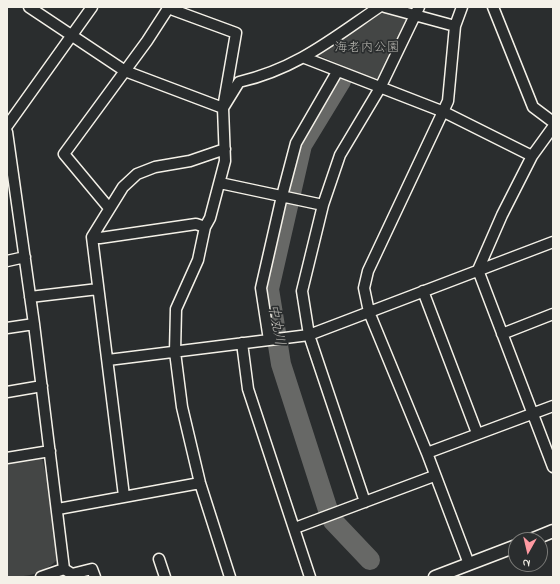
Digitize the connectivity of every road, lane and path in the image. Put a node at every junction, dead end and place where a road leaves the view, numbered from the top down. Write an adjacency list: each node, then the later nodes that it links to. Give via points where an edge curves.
1 (29, 7): 10 (street)
2 (92, 7): 10 (street)
3 (168, 7): 12 (street); 15 (street, via 236,33)
4 (379, 7): 11 (street)
5 (385, 7): 8 (street)
6 (462, 7): 9 (street)
7 (493, 7): 17 (street, via 533,107)
8 (418, 11): 9 (street); 14 (street)
9 (455, 26): 16 (street, via 450,85)
10 (71, 36): 12 (street); 18 (street)
11 (305, 58): 13 (street); 15 (street, via 239,82)
12 (125, 71): 15 (street); 27 (street, via 64,154)
13 (337, 72): 14 (street); 25 (street, via 296,143)
14 (380, 88): 16 (street); 26 (street, via 340,155)
15 (222, 108): 21 (street)
16 (444, 112): 22 (street); 37 (street, via 368,271 364,288)
17 (553, 122)
18 (7, 126)
19 (553, 127): 22 (street)
20 (7, 132): 24 (street)
21 (225, 148): 23 (street); 27 (street, via 190,161 154,167 137,174 123,187)
22 (532, 156): 33 (street)
23 (220, 183): 25 (street); 28 (street)
24 (11, 196): 31 (street)
25 (282, 196): 26 (street); 43 (street, via 261,288)
26 (323, 205): 42 (street, via 302,291)
27 (109, 208): 29 (street)
28 (205, 227): 29 (street, via 196,224); 45 (street, via 198,260 176,308)
29 (92, 237): 34 (street)
30 (553, 242): 33 (street)
31 (25, 258): 32 (street); 36 (street)
32 (7, 261)
33 (478, 270): 35 (street); 41 (street)
34 (98, 289): 36 (street); 46 (street)
35 (423, 291): 37 (street); 51 (street)
36 (30, 298): 39 (street)
37 (369, 312): 42 (street); 53 (street)
38 (553, 314): 41 (street)
39 (34, 324): 40 (street); 47 (street)
40 (7, 328)
41 (502, 334): 50 (street)
42 (309, 335): 43 (street); 59 (street)
43 (275, 339): 44 (street)
44 (242, 344): 45 (street); 61 (street, via 248,389)
45 (175, 352): 46 (street); 57 (street, via 182,407)
46 (108, 360): 58 (street)
47 (42, 386): 48 (street); 52 (street)
48 (7, 392)
49 (553, 406): 50 (street)
50 (533, 413): 51 (street); 55 (street)
51 (477, 433): 53 (street)
52 (50, 451): 54 (street); 60 (street)
53 (427, 453): 56 (street)
54 (7, 458)
55 (553, 467)
56 (434, 476): 59 (street); 64 (street)
57 (200, 483): 58 (street); 69 (street)
58 (124, 496): 60 (street)
59 (365, 502): 61 (street)
60 (58, 509): 65 (street)
61 (295, 528): 70 (street)
62 (508, 549): 64 (street)
63 (159, 559): 68 (street)
64 (469, 564): 71 (street)
65 (64, 568): 66 (street); 67 (street, via 72,574 92,569)
66 (41, 577)
67 (95, 577)
68 (165, 577)
69 (230, 577)
70 (310, 577)
71 (436, 577)

